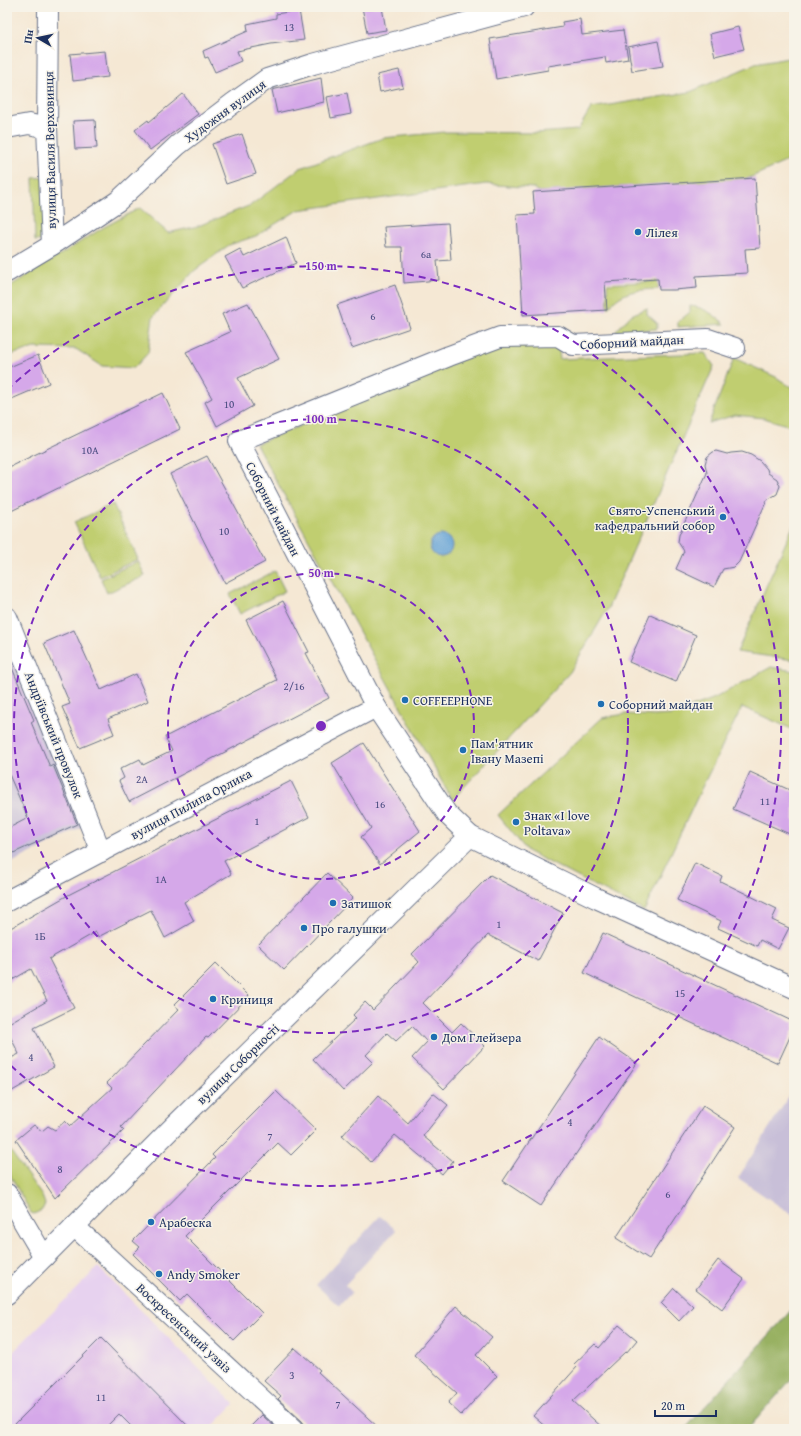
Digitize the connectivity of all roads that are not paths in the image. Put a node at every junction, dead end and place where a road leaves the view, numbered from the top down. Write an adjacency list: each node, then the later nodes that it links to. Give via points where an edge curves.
1 (48, 7): 4 (street, вулиця Василя Верховинця)
2 (524, 7): 5 (street, Художня вулиця, via 313,64 267,79 178,145 118,201)
3 (7, 128): 4 (street, via 29,124)
4 (47, 128): 5 (street, вулиця Василя Верховинця)
5 (52, 245): 6 (street, Художня вулиця)
6 (7, 272)
7 (735, 348): 9 (street, Соборний майдан, via 708,339 573,345 558,336 500,337 238,441)
8 (7, 617): 11 (street, Андріївський провулок)
9 (376, 707): 10 (street, Соборний майдан, via 447,814); 11 (street, вулиця Пилипа Орлика)
10 (470, 836): 13 (street, Соборний майдан, via 596,898); 15 (street, вулиця Соборності)
11 (101, 852): 12 (street, вулиця Пилипа Орлика)
12 (7, 901)
13 (794, 988)
14 (7, 1194): 16 (street)
15 (74, 1226): 16 (street, вулиця Соборності); 18 (street, Воскресенський узвіз)
16 (44, 1257): 17 (street, вулиця Соборності)
17 (7, 1294)
18 (294, 1429)

